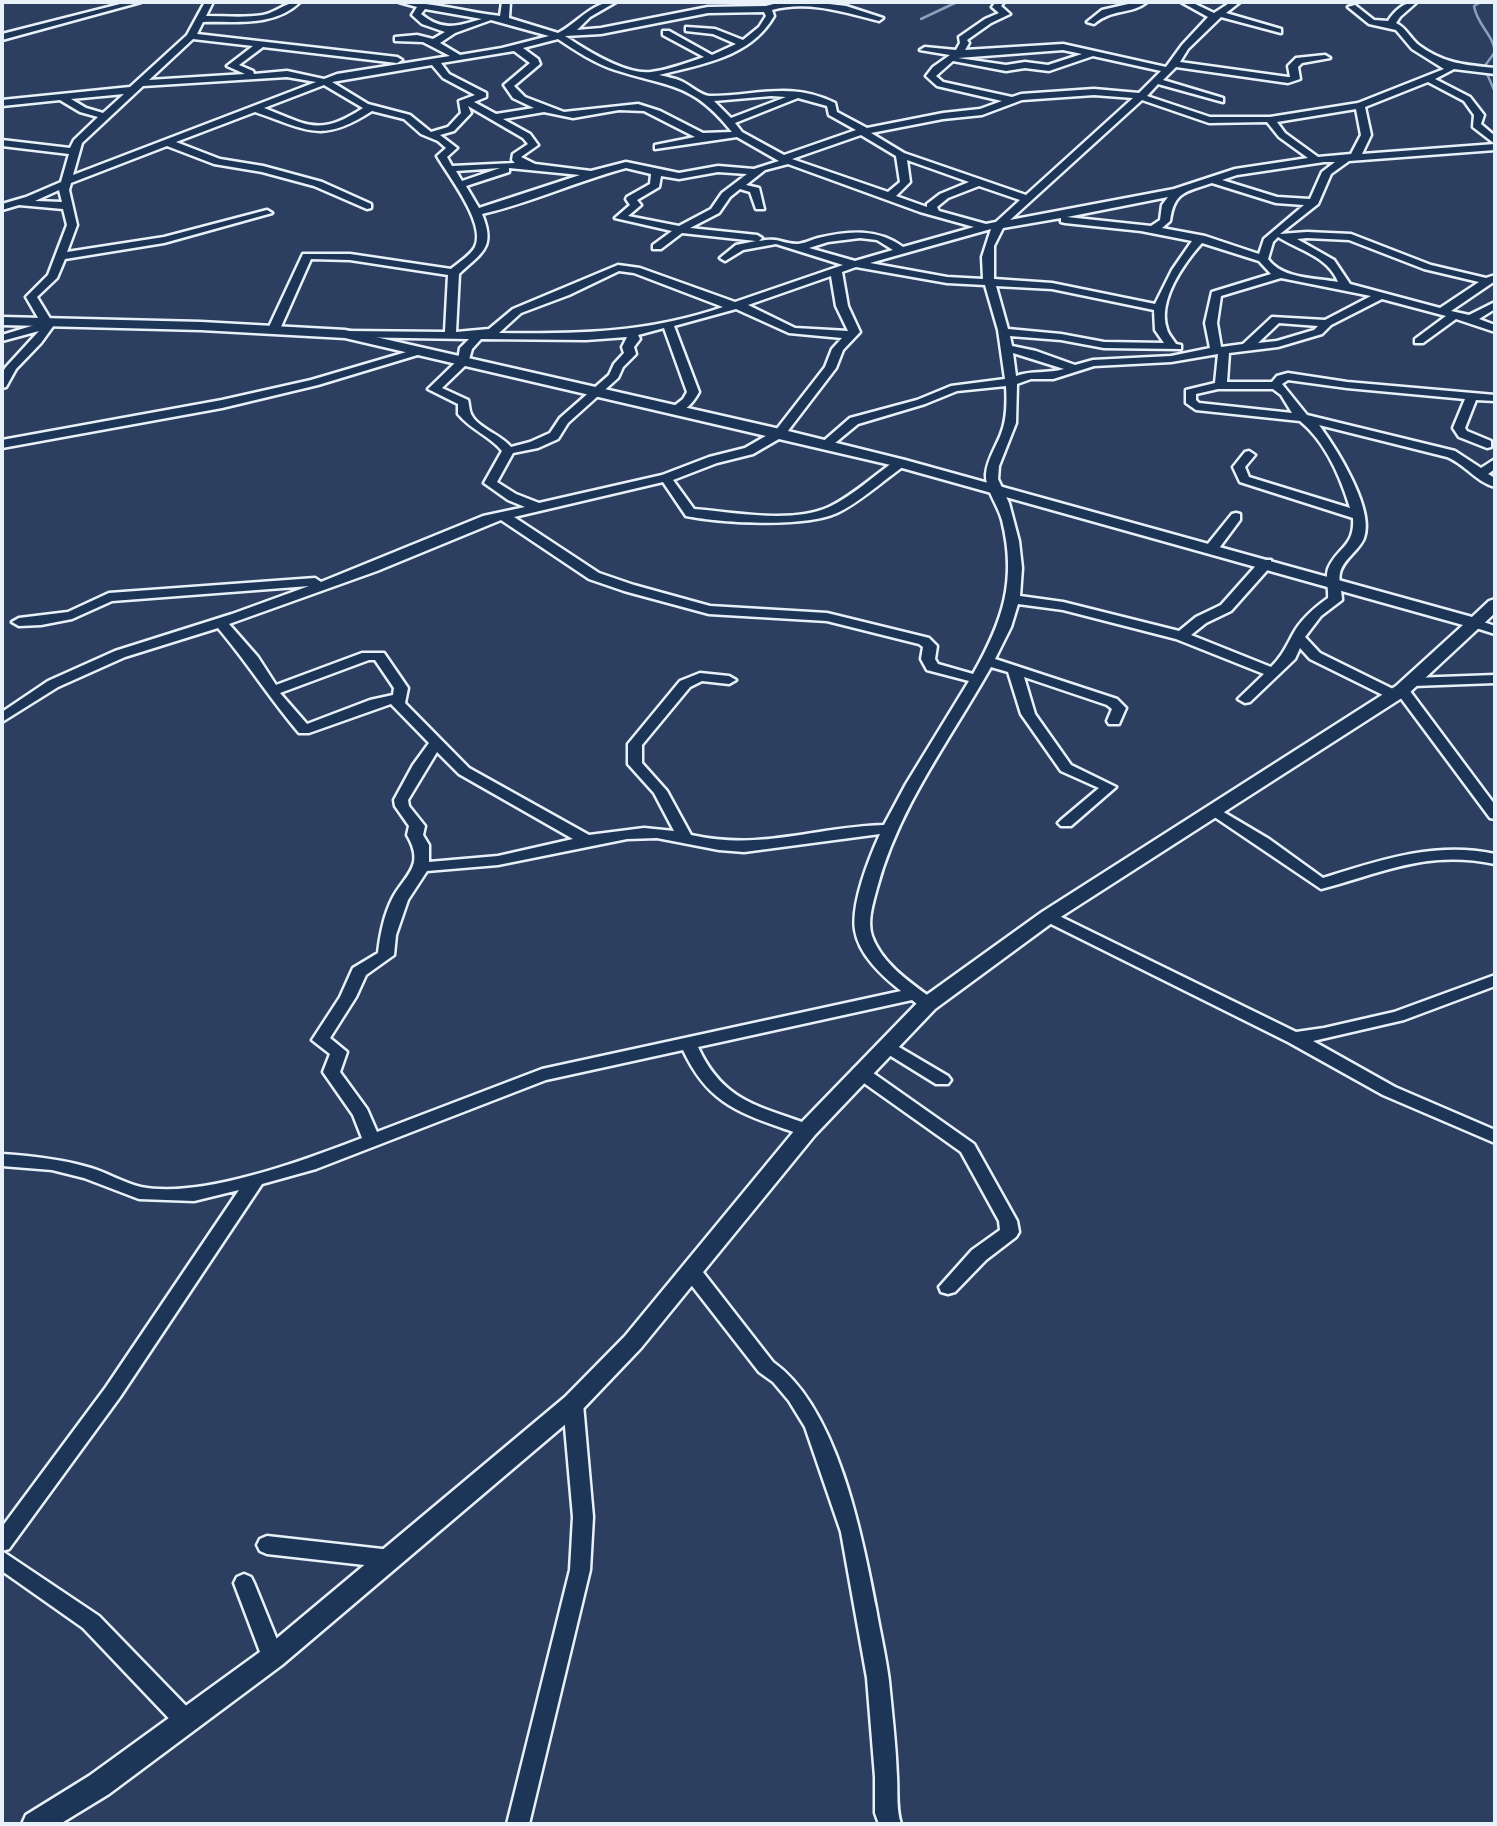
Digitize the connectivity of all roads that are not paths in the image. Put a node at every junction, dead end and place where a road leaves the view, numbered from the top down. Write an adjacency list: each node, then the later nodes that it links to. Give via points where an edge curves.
1 (137, 2): 31 (street)
2 (209, 2): 20 (street)
3 (296, 2): 20 (street, via 271,18)
4 (403, 2): 13 (street)
5 (506, 2): 21 (street)
6 (612, 2): 29 (street)
7 (792, 2): 16 (street); 19 (street)
8 (1000, 2): 34 (street, via 996,7 1006,15 966,36 962,39)
9 (1143, 2): 23 (street, via 1107,9)
10 (1185, 2): 17 (street)
11 (1236, 2): 17 (street)
12 (1413, 2): 24 (street)
13 (423, 5): 18 (street); 27 (street, via 416,15 421,20)
14 (745, 6): 16 (street); 22 (street); 29 (street)
15 (1352, 7): 24 (street, via 1373,22)
16 (767, 9): 36 (street, via 771,16 766,28)
17 (1218, 15): 26 (street); 48 (street)
18 (492, 17): 21 (street); 27 (street)
19 (879, 18)
20 (200, 19): 30 (street)
21 (504, 19): 29 (street)
22 (744, 20)
23 (1091, 22)
24 (1391, 24): 47 (street, via 1415,47)
25 (689, 29): 36 (street, via 719,33)
26 (1278, 30)
27 (452, 31): 33 (street)
28 (666, 33): 42 (street)
29 (563, 34): 37 (street); 50 (street, via 599,60)
30 (191, 36): 35 (street); 55 (street)
31 (2, 37)
32 (398, 40): 33 (street, via 417,37)
33 (435, 41): 43 (street)
34 (965, 43): 38 (street); 41 (street)
35 (261, 44): 46 (street); 51 (street, via 232,66)
36 (744, 44): 42 (street)
37 (515, 47): 43 (street); 67 (street, via 535,64 512,81 510,90)
38 (997, 49): 40 (street, via 1054,47); 41 (street)
39 (925, 50): 41 (street)
40 (1091, 54): 41 (street, via 1049,68 1006,68); 48 (street)
41 (955, 56): 60 (street, via 933,71 933,80)
42 (710, 57): 50 (street)
43 (459, 58): 45 (street)
44 (1325, 58): 48 (street, via 1299,60 1293,66 1295,79 1288,80)
45 (434, 61): 46 (street); 62 (street, via 446,76 483,95)
46 (414, 63): 53 (street)
47 (1449, 66): 49 (street); 52 (street, via 1449,70)
48 (1171, 67): 54 (street)
49 (1495, 71)
50 (650, 75): 59 (street)
51 (263, 76): 53 (street, via 297,74); 55 (street)
52 (1427, 78): 64 (street); 76 (street, via 1467,99 1479,115 1476,125)
53 (323, 81): 65 (street); 66 (street)
54 (1157, 81): 57 (street); 61 (street)
55 (135, 86): 58 (street); 68 (street)
56 (793, 96): 59 (street, via 749,94); 71 (street); 72 (street, via 828,102 832,113)
57 (1141, 97): 60 (street, via 1076,93); 70 (street, via 1213,120); 101 (street)
58 (63, 98): 63 (street); 68 (street)
59 (706, 99): 71 (street)
60 (1011, 100): 72 (street, via 982,112)
61 (1220, 100)
62 (466, 101): 69 (street); 74 (street, via 462,104 466,113 451,129)
63 (2, 103)
64 (1360, 106): 70 (street); 84 (street, via 1366,135)
65 (371, 107): 66 (street, via 325,129); 74 (street, via 407,117)
66 (254, 108): 77 (street)
67 (546, 109): 69 (street); 75 (street, via 566,115 612,107 649,109)
68 (103, 116): 82 (street, via 77,142)
69 (495, 117): 89 (street, via 530,139 533,145 516,156)
70 (1270, 120): 86 (street)
71 (730, 122): 73 (street)
72 (864, 131): 83 (street); 85 (street)
73 (738, 134): 75 (street); 81 (street)
74 (430, 135): 88 (street, via 452,148 442,156)
75 (710, 137): 79 (street); 81 (street)
76 (1495, 141)
77 (167, 142): 95 (street); 105 (street, via 218,162 318,184)
78 (2, 143): 82 (street)
79 (658, 147)
80 (1495, 147): 84 (street)
81 (765, 151): 85 (street)
82 (75, 152): 95 (street)
83 (901, 155): 96 (street); 100 (street, via 905,182)
84 (1351, 158): 86 (street); 91 (street)
85 (786, 160): 90 (street); 100 (street)
86 (1316, 160): 91 (street); 94 (street, via 1255,168)
87 (509, 166): 88 (street); 89 (street); 97 (street)
88 (448, 169): 97 (street)
89 (537, 169): 93 (street)
90 (757, 172): 92 (street); 98 (street)
91 (1327, 172): 102 (street)
92 (656, 173): 93 (street, via 620,165); 115 (street, via 653,187 631,200 636,205 619,217)
93 (591, 174): 108 (street)
94 (1212, 180): 99 (street); 102 (street, via 1276,200)
95 (65, 183): 103 (street); 104 (street)
96 (976, 183): 101 (street); 109 (street, via 938,200 931,206)
97 (458, 185): 108 (street)
98 (739, 186): 107 (street, via 755,190); 115 (street, via 715,211)
99 (1176, 192): 111 (street); 114 (street, via 1167,205 1165,221)
100 (889, 196): 109 (street)
101 (1027, 199): 112 (street)
102 (1314, 202): 116 (street, via 1287,222)
103 (19, 203): 104 (street); 106 (street)
104 (69, 206): 122 (street, via 72,225)
105 (367, 206)
106 (2, 207)
107 (760, 207)
108 (476, 212): 127 (street, via 484,236 482,247)
109 (935, 213): 113 (street)
110 (267, 214): 122 (street, via 171,239)
111 (1042, 219): 112 (street); 114 (street)
112 (1000, 224): 113 (street); 130 (street, via 987,248)
113 (985, 227): 121 (street)
114 (1155, 228): 117 (street)
115 (681, 229): 118 (street); 119 (street)
116 (1279, 235): 124 (street, via 1266,244); 129 (street, via 1351,237 1428,267); 131 (street, via 1324,258)
117 (1201, 239): 124 (street); 135 (street, via 1187,252)
118 (776, 242): 120 (street); 123 (street, via 740,247)
119 (657, 247)
120 (801, 247): 121 (street, via 822,240 872,236); 125 (street)
121 (901, 251): 125 (street)
122 (61, 256): 140 (street, via 52,276 31,297)
123 (726, 258)
124 (1263, 259): 128 (street)
125 (855, 264): 126 (street); 130 (street)
126 (836, 271): 134 (street); 150 (street)
127 (454, 273): 143 (street, via 349,257 307,256); 148 (street)
128 (1281, 275): 131 (street); 157 (street, via 1216,294 1211,323)
129 (1491, 279): 136 (street)
130 (989, 281): 135 (street, via 1052,286); 145 (street)
131 (1345, 286): 132 (street)
132 (1378, 297): 136 (street); 141 (street)
133 (1495, 305): 138 (street)
134 (736, 306): 142 (street); 149 (street, via 645,273 618,268 517,311 493,332); 150 (street, via 798,332)
135 (1159, 308): 153 (street, via 1161,330)
136 (1441, 312): 137 (street)
137 (1454, 315): 138 (street); 152 (street)
138 (1470, 319): 144 (street)
139 (2, 321): 140 (street)
140 (48, 323): 143 (street); 151 (street); 162 (street, via 9,367)
141 (1327, 323): 155 (street, via 1310,335); 155 (street, via 1273,320)
142 (669, 326): 146 (street); 168 (street, via 693,392)
143 (274, 329): 147 (street)
144 (1495, 329)
145 (1003, 332): 153 (street, via 1104,345); 154 (street)
146 (631, 333): 149 (street); 165 (street, via 630,354)
147 (345, 334): 148 (street); 156 (street)
148 (450, 334): 149 (street)
149 (478, 335): 159 (street, via 466,348)
150 (852, 335): 171 (street)
151 (2, 338)
152 (1419, 341)
153 (1172, 346): 158 (street)
154 (1006, 348): 160 (street); 161 (street)
155 (1246, 348): 157 (street)
156 (420, 351): 159 (street); 172 (street, via 314,383 222,404)
157 (1220, 351): 158 (street); 164 (street)
158 (1196, 353): 160 (street)
159 (464, 361): 165 (street); 175 (street, via 435,389 464,402 464,415)
160 (1073, 368): 161 (street, via 1058,375 1030,375)
161 (1011, 382): 174 (street, via 955,388 863,417); 182 (street, via 1009,428 993,471)
162 (2, 385)
163 (1275, 385): 164 (street); 166 (street, via 1288,376); 169 (street)
164 (1221, 386): 169 (street, via 1192,390 1192,404)
165 (599, 392): 168 (street); 175 (street, via 564,421 554,436)
166 (1472, 395): 167 (street); 173 (street, via 1459,428)
167 (1495, 398)
168 (676, 410): 171 (street)
169 (1303, 418): 179 (street, via 1451,454 1464,459); 185 (street, via 1329,447)
170 (2, 430): 172 (street)
171 (780, 433): 174 (street); 180 (street, via 749,451)
172 (4, 444)
173 (1487, 444)
174 (825, 445): 177 (street)
175 (508, 451): 183 (street, via 490,483)
176 (1249, 455): 185 (street, via 1239,467 1244,479)
177 (900, 463): 180 (street, via 834,510 769,519 690,513); 182 (street)
178 (1495, 463): 179 (street)
179 (1479, 475): 181 (street)
180 (666, 478): 183 (street)
181 (1495, 483)
182 (997, 489): 187 (street); 191 (street, via 1014,554)
183 (539, 508): 184 (street)
184 (503, 515): 189 (street); 202 (street, via 594,576 709,610 827,617 913,638 930,646 932,667)
185 (1358, 515): 190 (street, via 1357,540 1336,566)
186 (1236, 517): 187 (street)
187 (1212, 548): 188 (street)
188 (1266, 563): 190 (street); 197 (street, via 1226,608)
189 (334, 580): 193 (street, via 109,597 72,615); 194 (street)
190 (1332, 583): 195 (street); 198 (street, via 1335,600 1316,613)
191 (1013, 598): 197 (street); 199 (street)
192 (1495, 604): 195 (street)
193 (19, 622)
194 (219, 622): 206 (street, via 253,660); 209 (street, via 81,671)
195 (1475, 623): 196 (street); 205 (street)
196 (1494, 630)
197 (1181, 636): 201 (street)
198 (1299, 639): 201 (street, via 1290,656); 205 (street, via 1315,656)
199 (988, 661): 200 (street); 202 (street)
200 (1014, 668): 210 (street, via 1118,705); 214 (street, via 1028,714 1066,768 1109,787)
201 (1272, 672): 208 (street)
202 (977, 679): 215 (street)
203 (1495, 679): 205 (street)
204 (729, 680): 216 (street, via 700,677 685,684 635,744 635,764 660,791)
205 (1403, 689): 212 (street); 213 (street)
206 (272, 691): 207 (street, via 304,730 374,702); 207 (street, via 373,655 383,659 401,688)
207 (398, 698): 211 (street, via 401,707)
208 (1245, 699)
209 (2, 718)
210 (1114, 721)
211 (438, 742): 217 (street, via 464,771); 219 (street, via 401,800 418,826 415,835 421,845)
212 (1215, 811): 218 (street, via 1321,884 1451,851); 220 (street)
213 (1495, 815)
214 (1066, 823)
215 (887, 829): 216 (street, via 746,847); 222 (street, via 874,861 863,914 864,934 874,954)
216 (684, 836): 217 (street, via 643,833)
217 (588, 841): 219 (street, via 493,861 432,868)
218 (1495, 859)
219 (421, 864): 230 (street, via 400,900 388,935 388,951 359,972 320,1041 339,1052 332,1076 361,1113)
220 (1049, 916): 222 (street); 223 (street)
221 (1495, 980): 223 (street, via 1398,1016)
222 (921, 999): 224 (street); 225 (street)
223 (1294, 1038): 229 (street, via 1389,1091)
224 (688, 1042): 228 (street, via 721,1094); 230 (street, via 542,1075)
225 (887, 1046): 226 (street); 227 (street)
226 (860, 1072): 228 (street); 234 (street, via 960,1140 974,1156 1008,1221 1010,1231)
227 (942, 1080)
228 (807, 1130): 233 (street)
229 (1495, 1137)
230 (372, 1141): 232 (street)
231 (2, 1160): 232 (street, via 52,1164 139,1193 160,1195 194,1195)
232 (256, 1180): 236 (street, via 113,1392)
233 (692, 1272): 235 (street); 245 (street, via 766,1367 796,1396 823,1450 851,1532 878,1678)
234 (948, 1287)
235 (573, 1404): 238 (street); 244 (street, via 583,1517 580,1570)
236 (2, 1543)
237 (267, 1545): 238 (street)
238 (391, 1559): 241 (street)
239 (2, 1560): 242 (street, via 91,1622)
240 (244, 1583): 241 (street)
241 (273, 1657): 242 (street)
242 (187, 1722): 243 (street)
243 (36, 1824)
244 (518, 1824)
245 (890, 1824)

